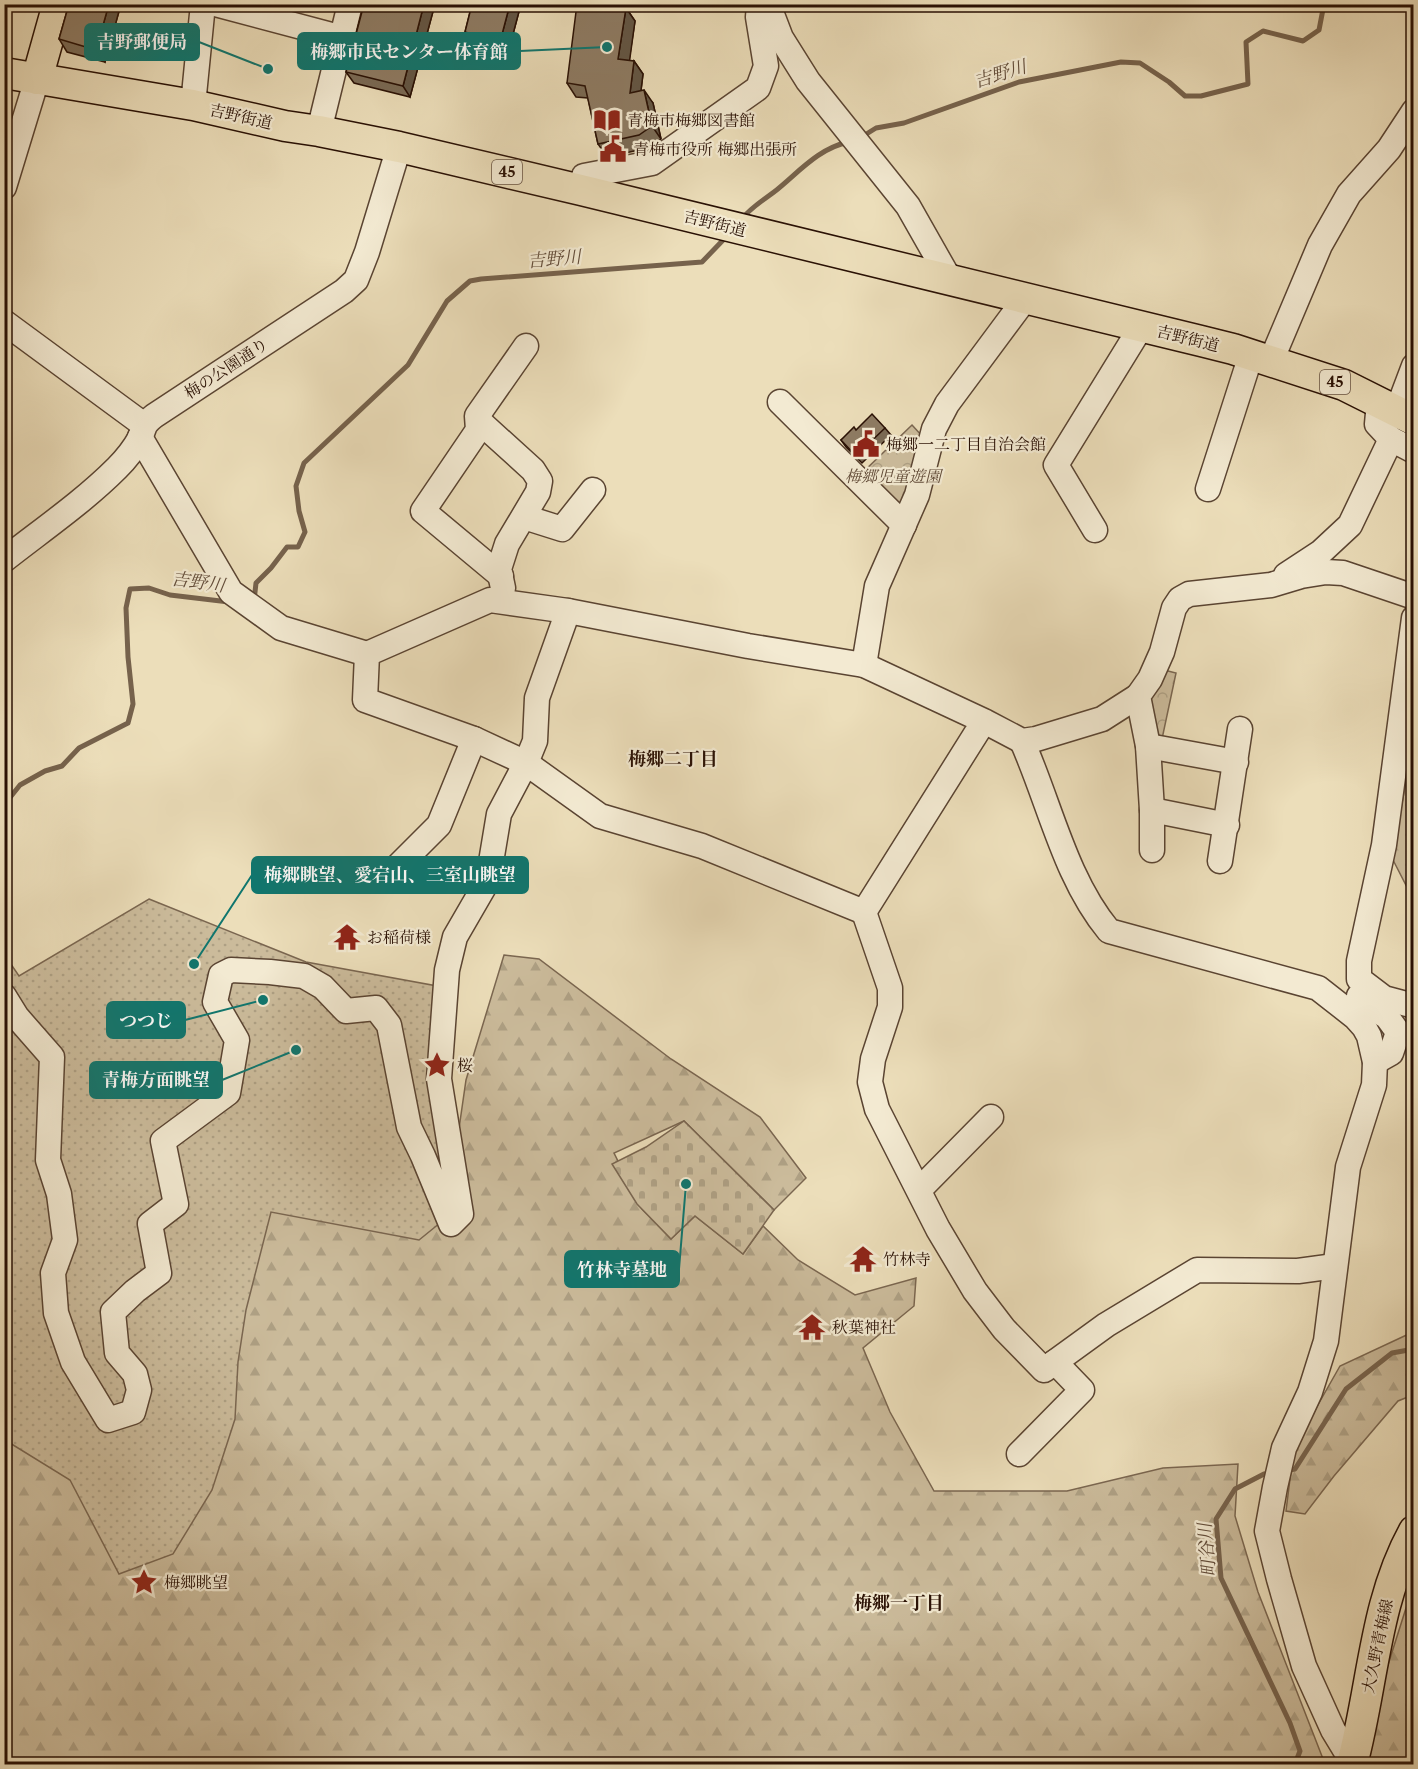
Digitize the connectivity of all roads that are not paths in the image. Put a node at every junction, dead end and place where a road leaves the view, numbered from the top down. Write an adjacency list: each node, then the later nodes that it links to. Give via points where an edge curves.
1 (58, 4): 9 (main road)
2 (203, 4): 10 (street)
3 (215, 4): 7 (street)
4 (350, 4): 7 (street)
5 (759, 4): 15 (street, via 766,66 758,88 652,163 584,176)
6 (768, 4): 16 (street, via 781,39 808,81 908,206)
7 (343, 38): 12 (street)
8 (4, 73): 9 (main road, 吉野街道 / 45)
9 (37, 80): 10 (main road, 吉野街道 / 45); 14 (street)
10 (193, 105): 12 (main road, 吉野街道 / 45)
11 (1413, 111): 21 (street, via 1389,149 1349,194)
12 (319, 131): 13 (main road, 吉野街道 / 45)
13 (399, 147): 15 (main road, 吉野街道 / 45); 26 (street, 梅の公園通り, via 356,280 169,405)
14 (4, 187)
15 (581, 190): 16 (main road, 吉野街道 / 45)
16 (950, 280): 17 (main road, 吉野街道 / 45)
17 (1024, 299): 19 (main road, 吉野街道 / 45); 31 (street, via 933,429 917,495)
18 (4, 322): 26 (street)
19 (1141, 327): 21 (main road, 吉野街道 / 45); 32 (street, via 1056,465)
20 (526, 346): 25 (street, via 477,416)
21 (1261, 358): 24 (main road, 吉野街道 / 45, via 1344,385); 28 (street)
22 (1413, 366): 24 (street)
23 (780, 402): 31 (street)
24 (1395, 418): 27 (street); 35 (street, via 1350,525 1321,552)
25 (479, 422): 30 (street, via 540,481); 34 (street, via 478,430 423,511)
26 (142, 431): 33 (street, 梅の公園通り, via 132,452 117,469); 40 (street, via 231,592 281,628)
27 (1413, 451)
28 (1208, 489)
29 (593, 490): 30 (street, via 562,529)
30 (524, 517): 34 (street, via 507,544 499,569)
31 (904, 525): 41 (street, via 877,586)
32 (1095, 530)
33 (4, 560)
34 (501, 576): 37 (street)
35 (1271, 585): 36 (street, via 1301,576 1343,573); 42 (street, via 1190,594 1180,599 1158,661)
36 (1413, 597)
37 (506, 602): 38 (street); 40 (street, via 490,600)
38 (568, 611): 41 (street); 49 (street, via 537,698 535,741)
39 (1413, 618): 56 (street, via 1384,845 1359,961)
40 (367, 654): 45 (street, via 365,700)
41 (864, 665): 43 (street)
42 (1138, 696): 46 (street, via 1102,719); 47 (street)
43 (984, 721): 46 (street); 55 (street)
44 (1240, 729): 48 (street)
45 (474, 739): 49 (street); 54 (street, via 439,825)
46 (1022, 741): 59 (street, via 1075,877 1109,931 1318,988 1364,1027)
47 (1148, 746): 48 (street); 50 (street)
48 (1236, 762): 51 (street)
49 (526, 764): 55 (street, via 600,816 702,846); 57 (street, via 499,814 488,880 455,937 447,970 439,1079 461,1214 451,1224 409,1127 389,1025 376,1008 346,1011 323,987 304,976 231,970 220,975 215,1002 237,1040 228,1093 163,1141 176,1204 150,1224 159,1273 113,1312 117,1353 135,1374 139,1390 133,1412 108,1420 73,1362 56,1313 53,1273 65,1240 59,1194 48,1160 52,1057)
50 (1152, 810): 51 (street); 52 (street)
51 (1227, 825): 53 (street)
52 (1152, 850)
53 (1220, 861)
54 (398, 866)
55 (864, 912): 61 (street, via 890,988 890,1006 870,1082 876,1109)
56 (1359, 979): 58 (street, via 1384,998); 59 (street, via 1356,993 1365,1004 1388,1017 1398,1032 1391,1053)
57 (4, 996)
58 (1413, 1006)
59 (1375, 1062): 62 (street, via 1374,1085 1348,1167)
60 (991, 1118): 61 (street)
61 (919, 1191): 63 (street, via 975,1291 1004,1329 1044,1370)
62 (1335, 1266): 63 (street, via 1298,1271 1197,1270 1106,1325); 66 (street, via 1326,1341 1310,1392 1284,1448 1268,1531 1304,1666)
63 (1055, 1362): 64 (street, via 1082,1390)
64 (1019, 1454)
65 (1413, 1531): 66 (main road, 大久野青梅線, via 1389,1590)
66 (1352, 1764)

